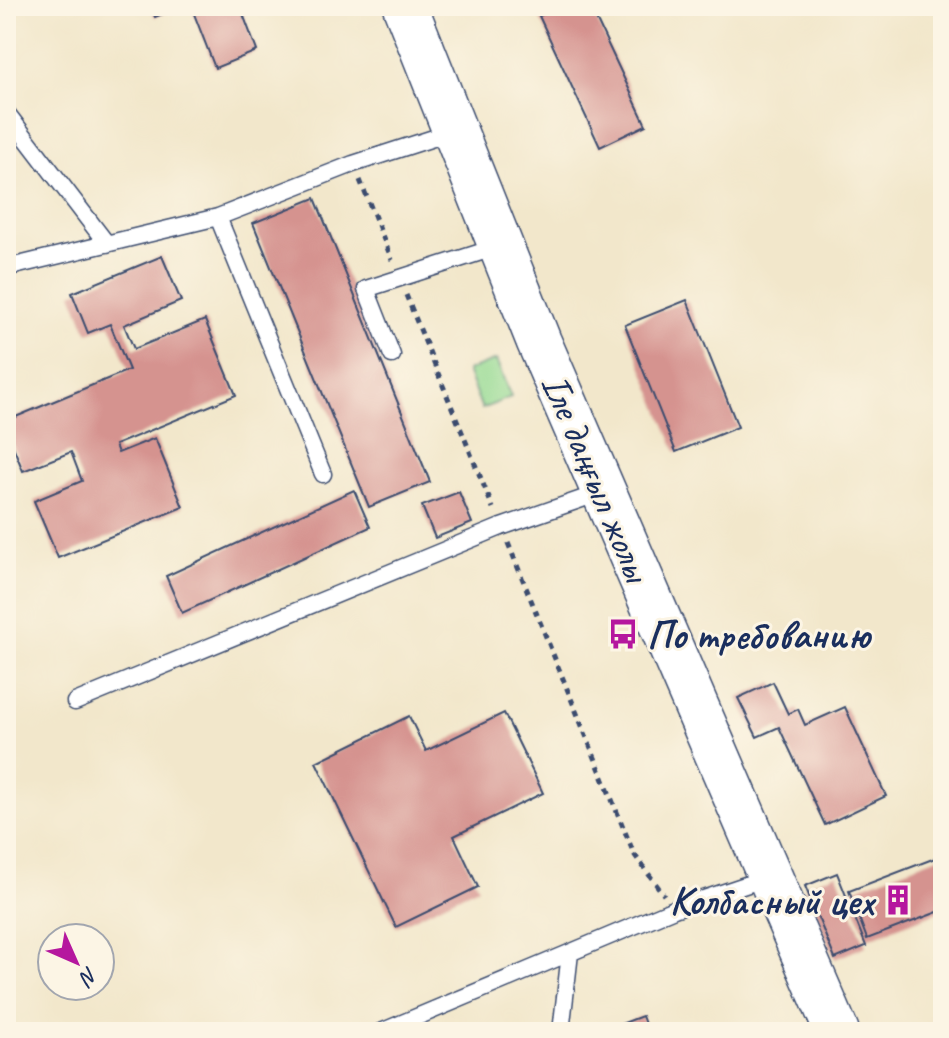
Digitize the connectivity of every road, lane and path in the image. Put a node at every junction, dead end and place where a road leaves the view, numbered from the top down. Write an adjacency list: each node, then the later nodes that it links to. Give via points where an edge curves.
1 (405, 6): 3 (main road, Іле даңғыл жолы)
2 (6, 112): 5 (lane)
3 (456, 130): 4 (lane); 6 (main road, Іле даңғыл жолы)
4 (218, 217): 5 (lane); 9 (lane)
5 (107, 244): 7 (lane)
6 (501, 245): 8 (lane, via 366,289); 10 (main road, Іле даңғыл жолы)
7 (6, 268)
8 (392, 355)
9 (323, 474)
10 (603, 491): 11 (lane, via 501,527); 12 (main road, Іле даңғыл жолы)
11 (75, 702)
12 (770, 877): 13 (lane, via 674,909); 16 (main road, Іле даңғыл жолы)
13 (570, 953): 14 (lane); 15 (lane)
14 (381, 1032)
15 (561, 1032)
16 (837, 1032)

